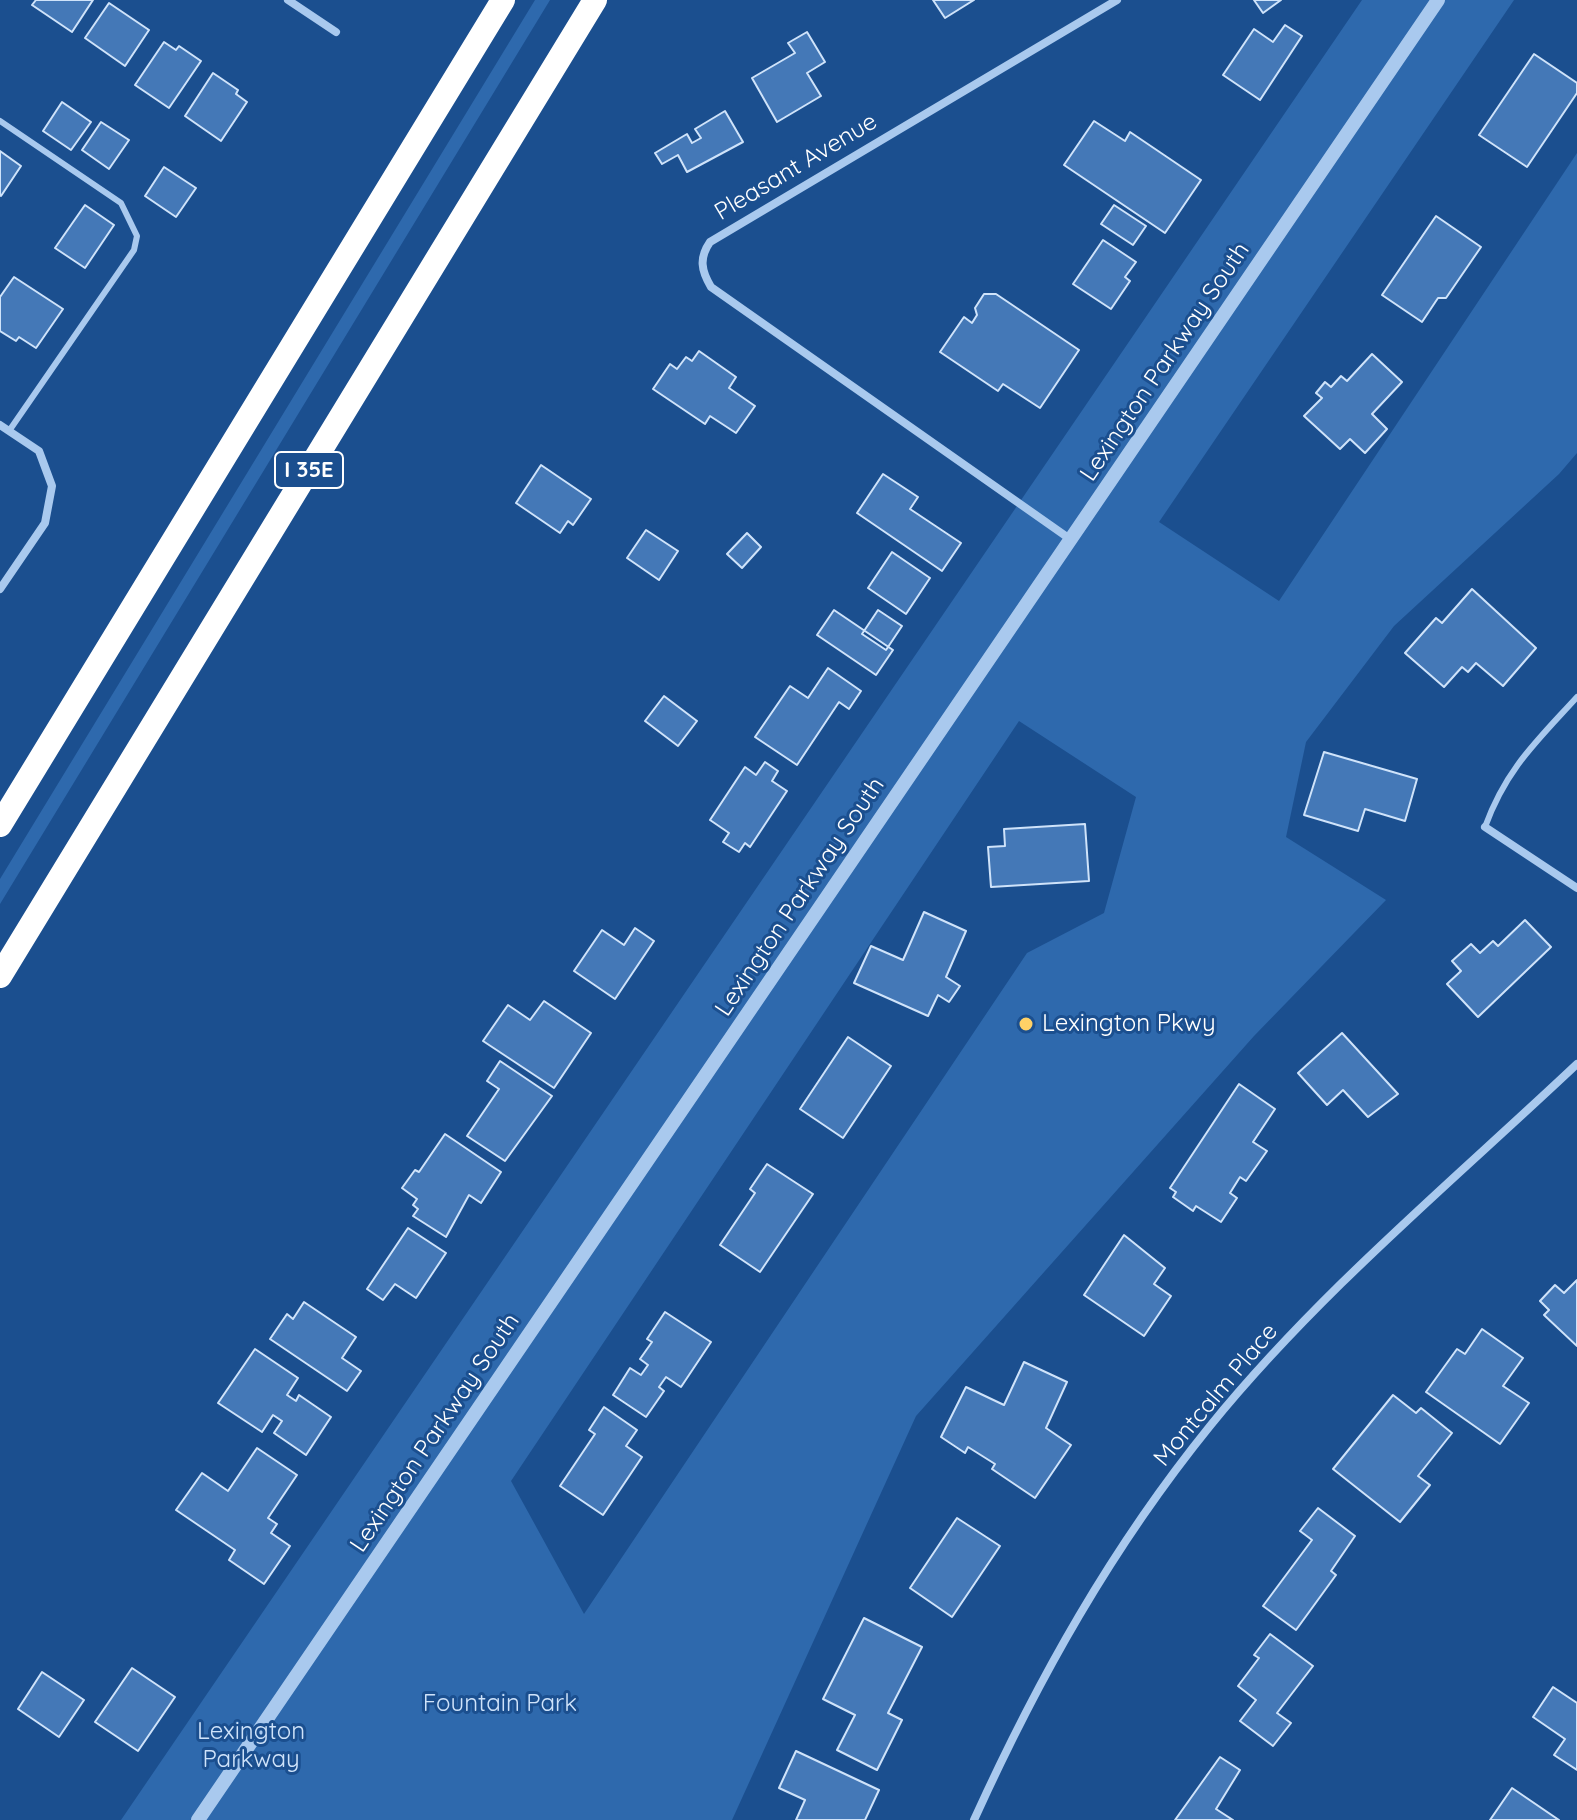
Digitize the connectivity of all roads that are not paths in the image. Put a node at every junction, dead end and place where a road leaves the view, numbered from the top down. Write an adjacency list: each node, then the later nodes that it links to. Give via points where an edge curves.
1 (288, 0): 6 (street)
2 (503, 0): 13 (highway)
3 (595, 0): 16 (highway, I 35E)
4 (1117, 0): 10 (street, Pleasant Avenue, via 710,242 703,253 702,272 711,287)
5 (1438, 0): 10 (street, Lexington Parkway South)
6 (336, 32)
7 (0, 121): 9 (lane, via 121,203 137,236 134,250)
8 (0, 425): 9 (street)
9 (9, 431): 11 (street, via 39,451 52,486 45,523)
10 (1070, 539): 20 (street, Lexington Parkway South)
11 (0, 589)
12 (1577, 697): 14 (lane, via 1512,768)
13 (0, 825)
14 (1485, 827): 15 (street)
15 (1577, 888)
16 (23, 939): 17 (highway, I 35E); 18 (highway)
17 (0, 976)
18 (0, 994)
19 (1577, 1064): 21 (street, Montcalm Place, via 1309,1317 1212,1425 1143,1513 1075,1617)
20 (198, 1820)
21 (974, 1820)

